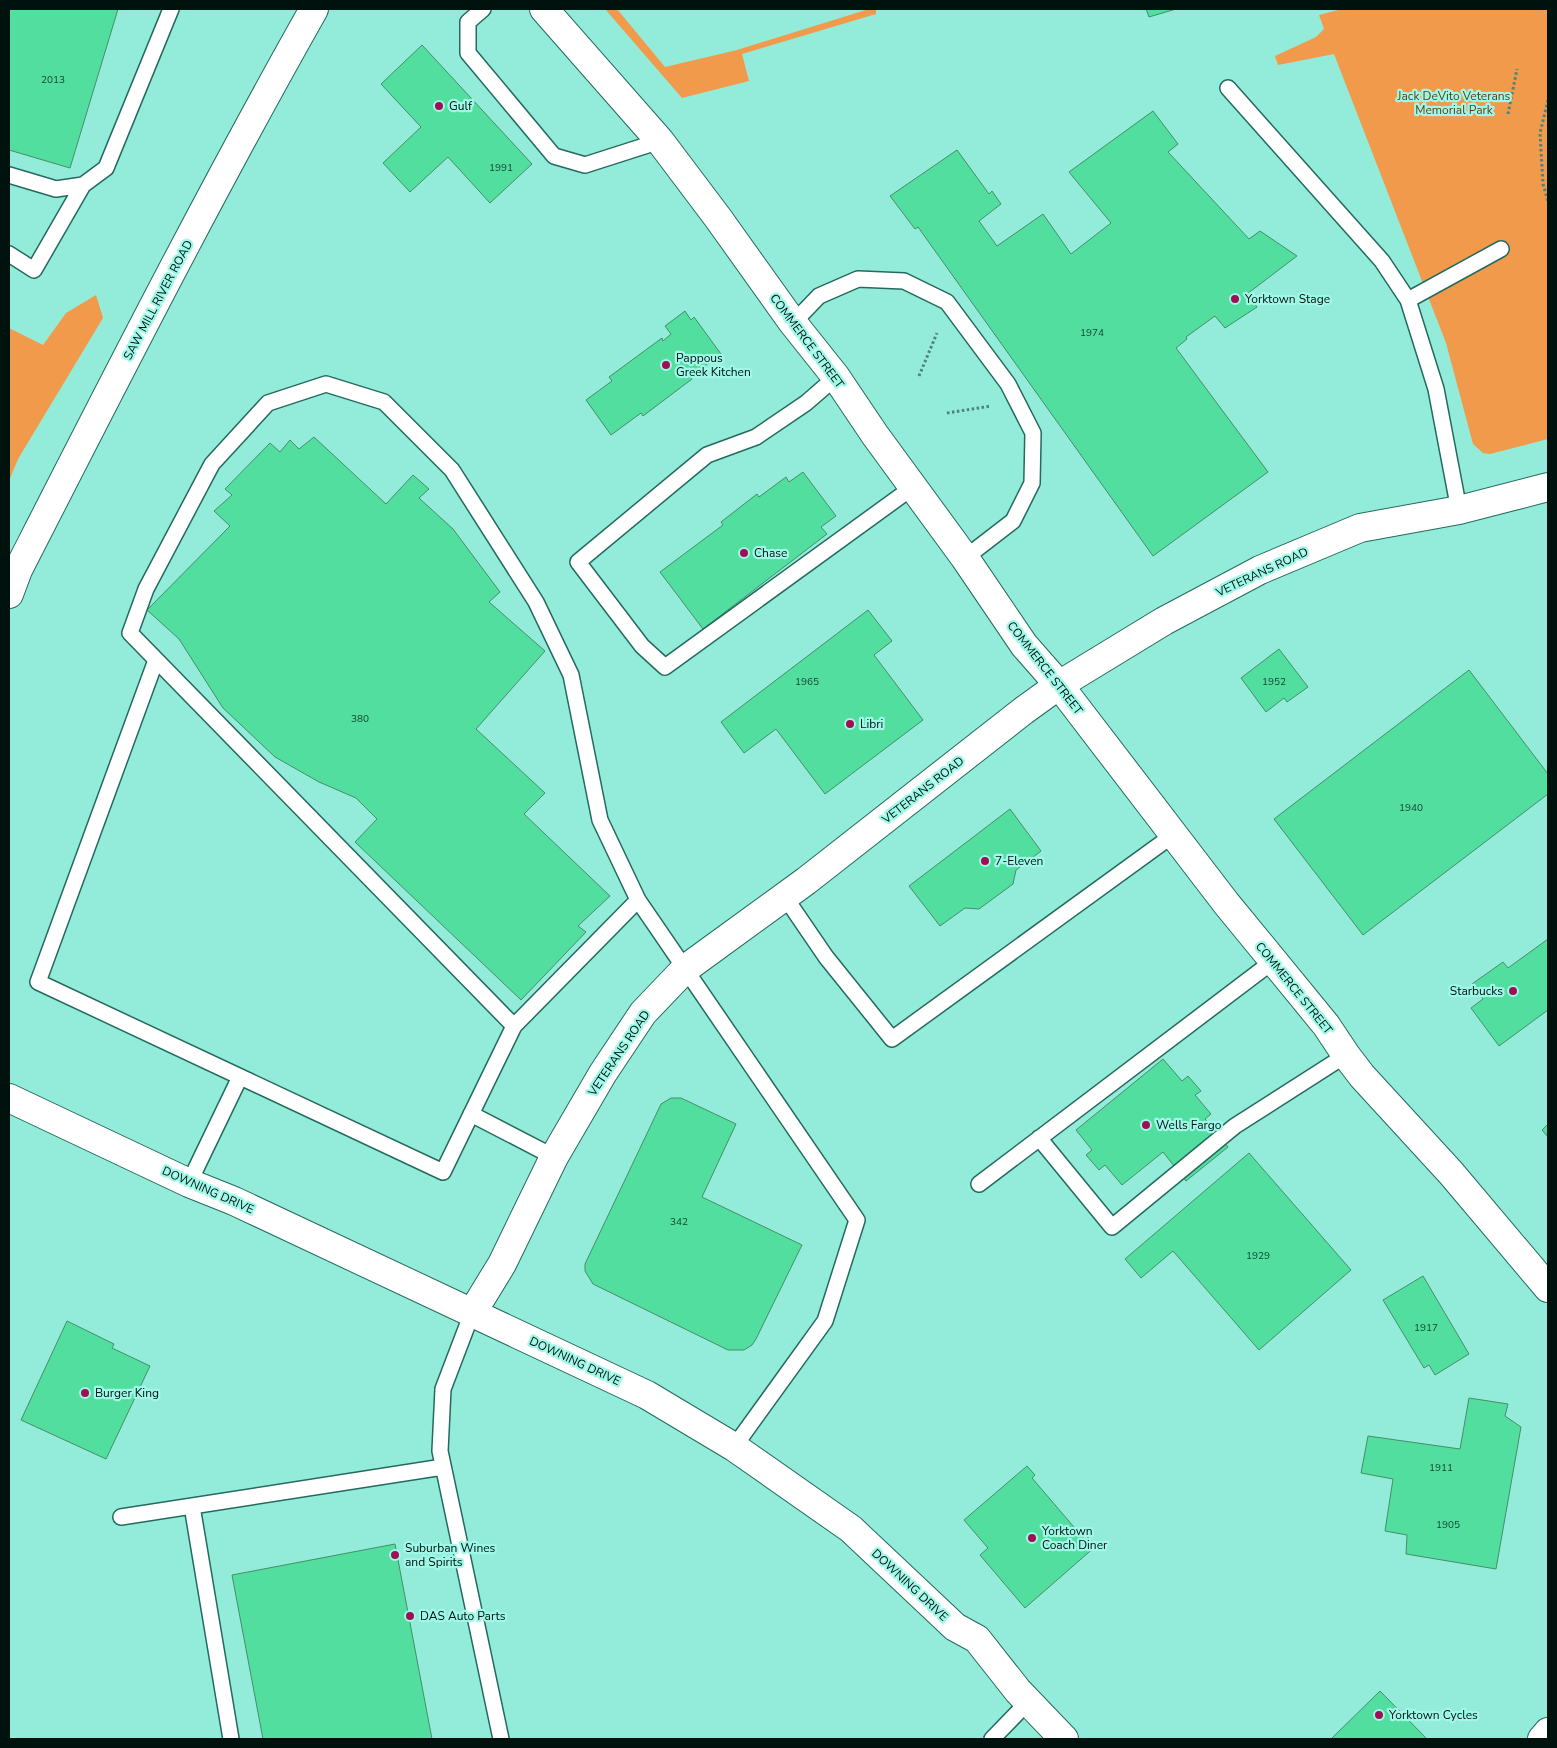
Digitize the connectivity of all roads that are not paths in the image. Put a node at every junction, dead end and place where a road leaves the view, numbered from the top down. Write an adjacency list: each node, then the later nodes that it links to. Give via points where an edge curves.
1 (171, 9): 8 (lane, via 106,168)
2 (314, 9): 18 (street, SAW MILL RIVER ROAD, via 108,395 18,570)
3 (483, 9): 6 (lane, via 468,22 468,53 554,156 585,165)
4 (544, 9): 6 (street, COMMERCE STREET)
5 (1228, 88): 11 (lane, via 1382,261)
6 (660, 141): 12 (street, COMMERCE STREET)
7 (9, 175): 8 (lane, via 56,189)
8 (83, 185): 10 (lane, via 34,270)
9 (1501, 249): 11 (lane)
10 (9, 254)
11 (1408, 300): 16 (lane, via 1436,389)
12 (793, 323): 13 (street, COMMERCE STREET); 17 (lane, via 819,296 858,279 904,282 947,302 1008,384 1033,433 1032,483 1013,521)
13 (836, 377): 14 (street, COMMERCE STREET); 14 (lane, via 806,403 756,437 708,455 578,562 642,646 665,667)
14 (913, 487): 17 (street, COMMERCE STREET)
15 (1548, 487): 16 (street, VETERANS ROAD)
16 (1459, 510): 20 (street, VETERANS ROAD, via 1360,528 1260,570 1164,621)
17 (965, 558): 20 (street, COMMERCE STREET, via 1024,645)
18 (9, 594)
19 (156, 660): 23 (lane, via 130,633 146,589 212,464 268,403 326,384 384,402 452,470 536,602 571,675 600,820); 26 (lane); 28 (lane, via 38,982)
20 (1059, 685): 21 (street, COMMERCE STREET); 22 (street, VETERANS ROAD)
21 (1172, 835): 22 (lane, via 892,1039 826,957); 24 (street, COMMERCE STREET)
22 (785, 897): 25 (street, VETERANS ROAD)
23 (638, 900): 25 (lane); 26 (lane)
24 (1272, 962): 27 (street, COMMERCE STREET, via 1326,1025); 31 (lane)
25 (685, 969): 32 (street, VETERANS ROAD, via 643,1014 603,1073); 37 (lane, via 857,1220 825,1322)
26 (514, 1026): 30 (lane)
27 (1346, 1055): 31 (lane, via 1235,1126 1112,1227); 35 (street, COMMERCE STREET)
28 (240, 1077): 30 (lane, via 443,1172); 33 (lane)
29 (9, 1098): 33 (street, DOWNING DRIVE)
30 (471, 1114): 32 (lane)
31 (1039, 1138): 34 (lane)
32 (554, 1156): 36 (street, VETERANS ROAD, via 502,1264)
33 (189, 1183): 36 (street, DOWNING DRIVE)
34 (979, 1184)
35 (1548, 1288)
36 (472, 1313): 37 (street, DOWNING DRIVE, via 647,1395); 38 (lane, via 443,1389 440,1451)
37 (734, 1447): 41 (street, DOWNING DRIVE, via 851,1529 955,1627 977,1639)
38 (444, 1467): 39 (lane); 44 (lane)
39 (192, 1506): 40 (lane); 43 (lane)
40 (121, 1517)
41 (1028, 1702): 45 (lane); 46 (street, DOWNING DRIVE)
42 (1548, 1732): 47 (street)
43 (231, 1739)
44 (501, 1739)
45 (992, 1739)
46 (1064, 1739)
47 (1542, 1739)

